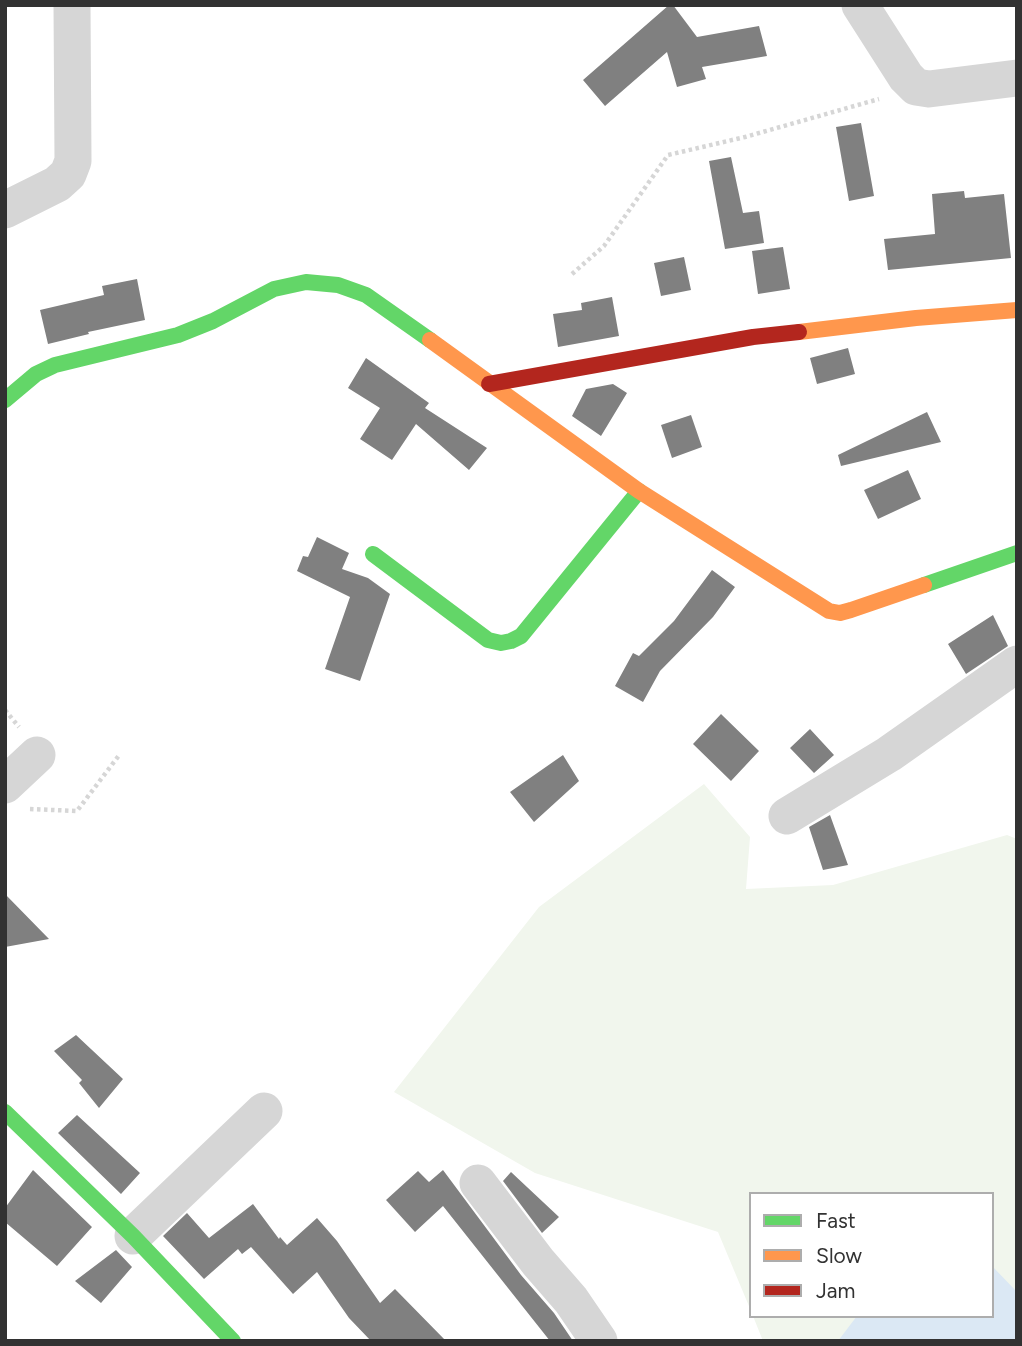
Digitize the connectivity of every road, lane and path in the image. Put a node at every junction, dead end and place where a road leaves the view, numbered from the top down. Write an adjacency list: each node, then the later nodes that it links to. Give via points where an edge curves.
1 (72, 5): 5 (street, via 73,161 57,184)
2 (860, 5): 4 (street)
3 (1017, 78): 4 (street)
4 (916, 87): 6 (path, via 828,115 668,155 604,246)
5 (5, 210)
6 (572, 274)
7 (1017, 310): 8 (street, via 753,337)
8 (489, 384): 9 (street, via 366,295 338,285 306,282 274,289 178,335 55,365 36,374); 10 (street)
9 (5, 400)
10 (639, 491): 11 (street, via 829,611 839,613); 12 (street, via 521,636 511,641 488,640)
11 (1017, 553)
12 (373, 554)
13 (1017, 664): 17 (street, via 889,754)
14 (120, 754): 16 (path, via 77,811 37,811)
15 (37, 755): 16 (street)
16 (16, 797)
17 (787, 816)
18 (264, 1111): 21 (street)
19 (5, 1112): 21 (street)
20 (478, 1183): 23 (street)
21 (134, 1236): 22 (street)
22 (233, 1341)
23 (599, 1341)

